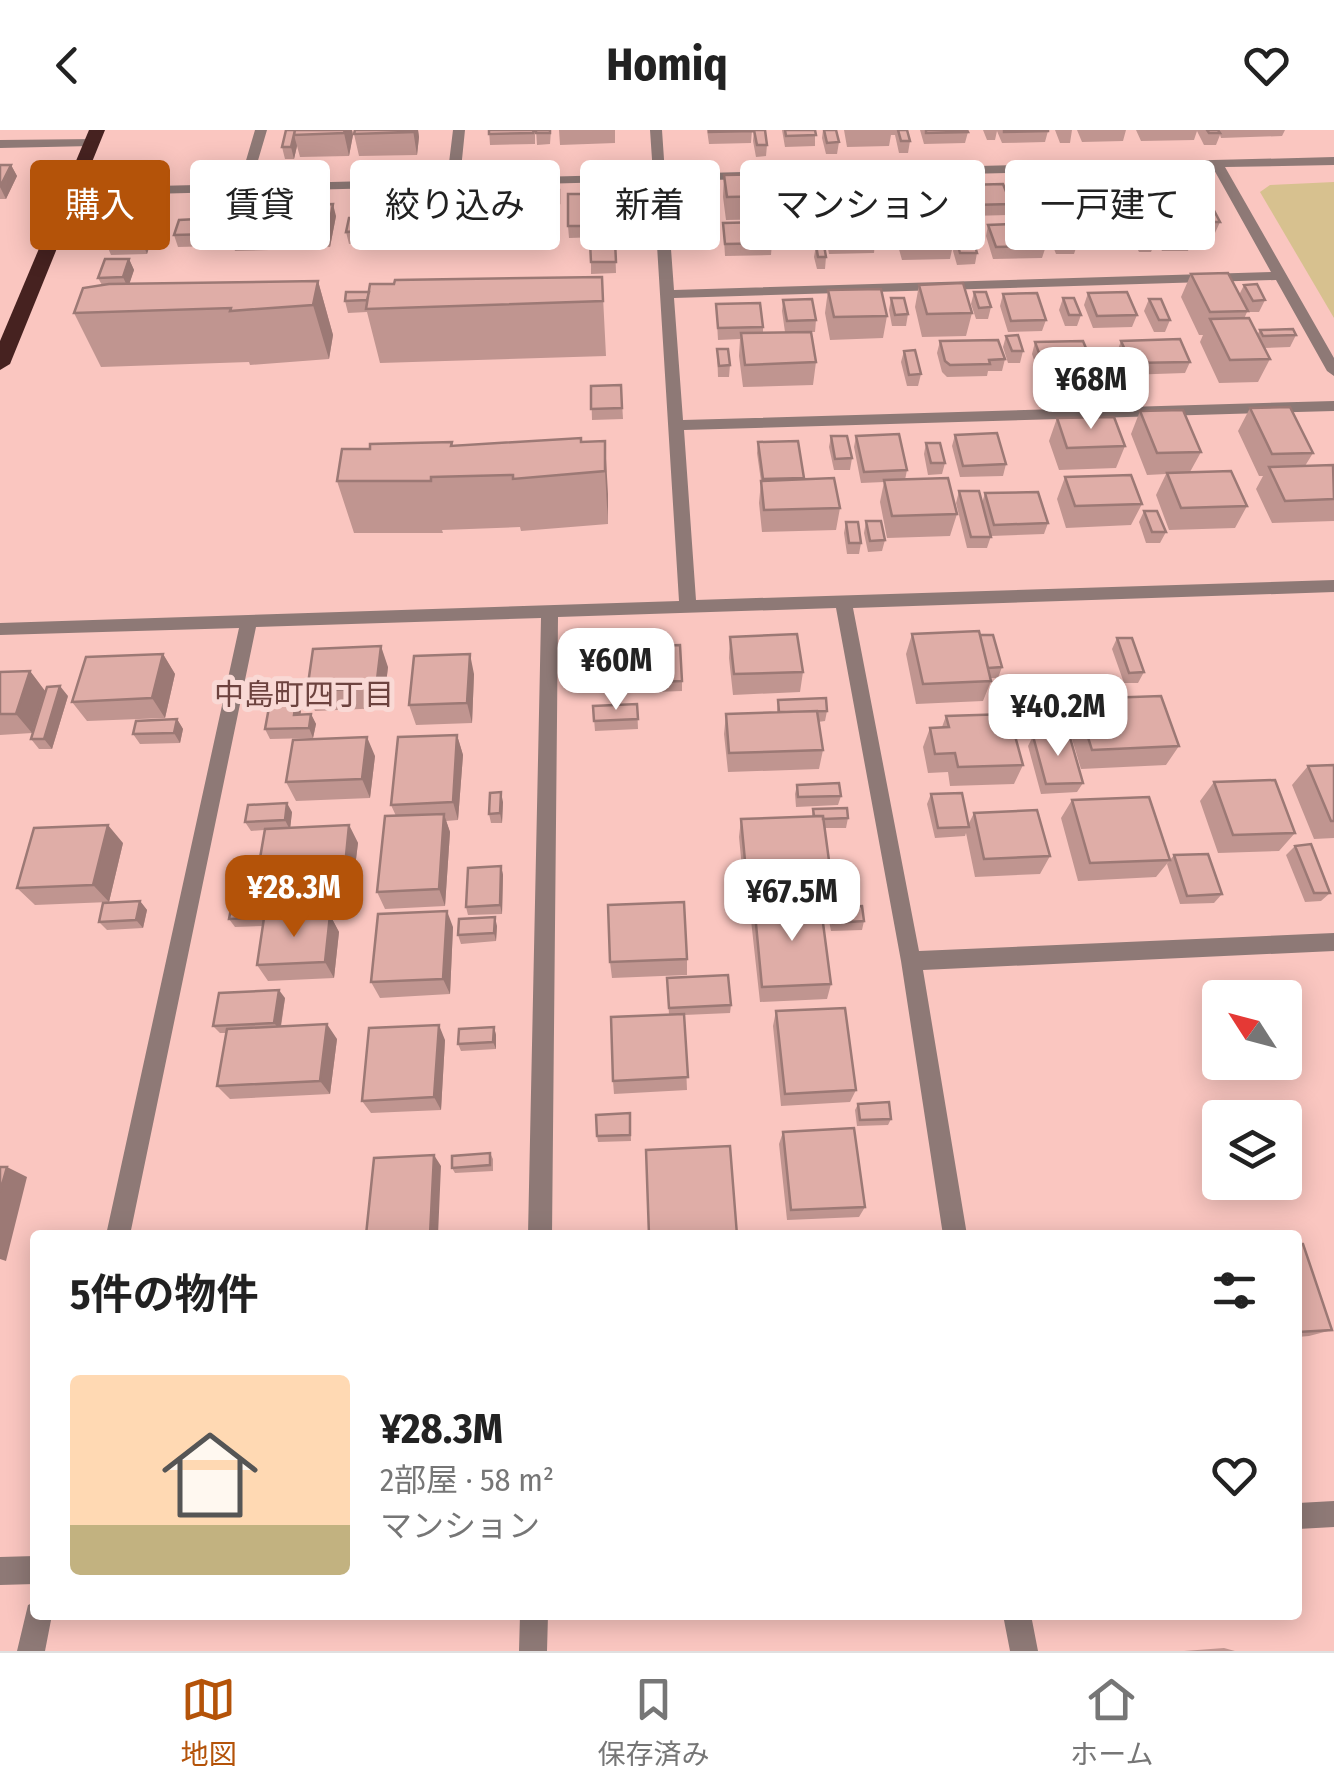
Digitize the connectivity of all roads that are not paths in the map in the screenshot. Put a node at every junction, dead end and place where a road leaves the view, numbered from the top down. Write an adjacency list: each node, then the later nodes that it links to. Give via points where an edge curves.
1 (261, 130): 7 (street)
2 (459, 130): 8 (street)
3 (656, 130): 9 (street)
4 (94, 136): 5 (street); 6 (highway)
5 (0, 144)
6 (84, 160)
7 (252, 160)
8 (456, 160)
9 (658, 160)
10 (1334, 161): 11 (street)
11 (1218, 166): 12 (street); 15 (street)
12 (720, 178)
13 (47, 250): 17 (highway)
14 (664, 250): 16 (street)
15 (1281, 276): 16 (street); 18 (street)
16 (667, 294): 20 (street)
17 (0, 364)
18 (1334, 371)
19 (1334, 406): 20 (street)
20 (675, 425): 23 (street)
21 (1334, 586): 22 (street)
22 (843, 602): 23 (street); 28 (street)
23 (688, 607): 24 (street)
24 (550, 612): 25 (street); 30 (street)
25 (248, 620): 26 (street); 29 (street)
26 (0, 629)
27 (1334, 942): 28 (street)
28 (911, 961): 31 (street)
29 (119, 1230)
30 (540, 1230)
31 (954, 1230)
32 (1334, 1514): 33 (street)
33 (1302, 1516)
34 (30, 1570): 35 (street)
35 (0, 1571)
36 (37, 1620): 39 (street)
37 (534, 1620): 40 (street)
38 (1018, 1620): 41 (street)
39 (31, 1651)
40 (533, 1651)
41 (1024, 1651)

